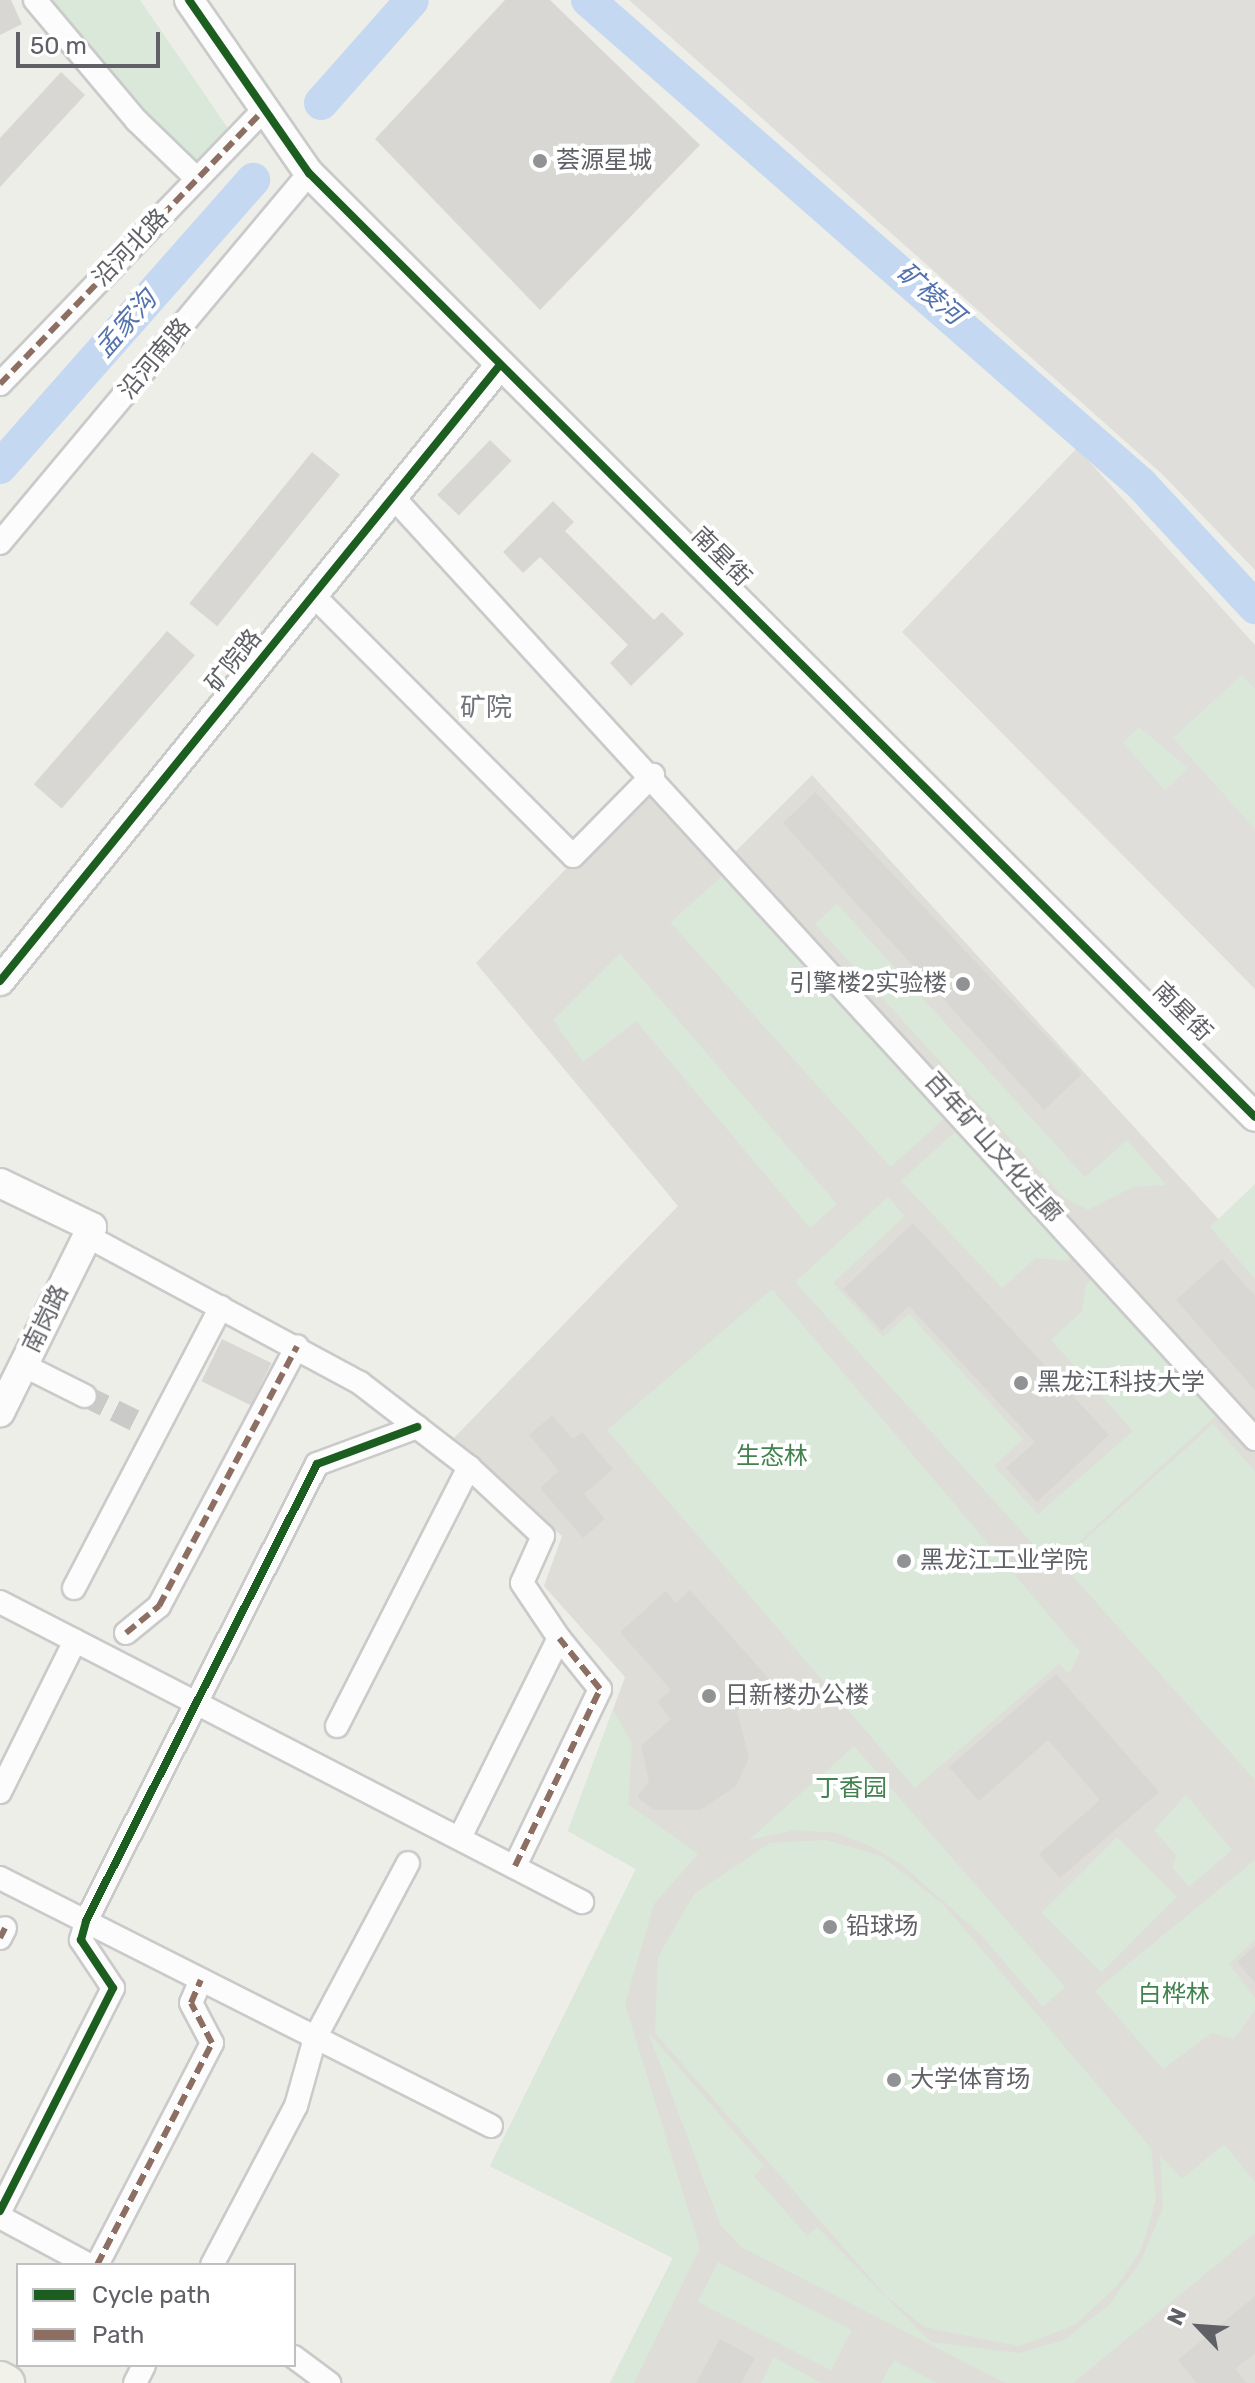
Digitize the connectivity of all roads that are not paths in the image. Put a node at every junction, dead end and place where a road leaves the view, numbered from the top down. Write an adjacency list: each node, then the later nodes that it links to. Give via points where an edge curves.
1 (35, 0): 5 (street, via 136,120)
2 (189, 0): 3 (street, 南星街)
3 (262, 112): 4 (street, 南星街); 5 (street, 沿河北路)
4 (309, 173): 6 (street, 南星街); 9 (street, 沿河南路)
5 (197, 179): 7 (street, 沿河北路)
6 (499, 366): 8 (street, 矿院路); 13 (street, 南星街)
7 (0, 384)
8 (393, 497): 10 (street, 矿院路); 11 (street, 百年矿山文化走廊)
9 (0, 543)
10 (313, 595): 11 (street, via 573,856); 12 (street, 矿院路)
11 (653, 775): 22 (street, 百年矿山文化走廊)
12 (0, 981)
13 (1255, 1117)
14 (0, 1183): 15 (street)
15 (90, 1231): 16 (street); 18 (street, 南岗路)
16 (221, 1307): 17 (street); 24 (street)
17 (297, 1346): 21 (street); 26 (street, via 159,1606)
18 (23, 1365): 19 (street); 20 (street, 南岗路)
19 (85, 1396)
20 (0, 1412)
21 (417, 1427): 23 (street); 29 (street, via 317,1464)
22 (1255, 1439)
23 (469, 1467): 27 (street, via 543,1536 522,1583); 30 (street)
24 (74, 1588)
25 (0, 1602): 28 (street)
26 (126, 1633)
27 (559, 1638): 32 (street); 34 (street, via 600,1689)
28 (75, 1641): 29 (street); 31 (street)
29 (198, 1704): 32 (street); 37 (street)
30 (337, 1726)
31 (0, 1792)
32 (460, 1837): 34 (street)
33 (408, 1863): 39 (street)
34 (515, 1866): 36 (street)
35 (0, 1878): 37 (street)
36 (582, 1902)
37 (86, 1921): 38 (street); 41 (street, via 81,1940 113,1988)
38 (201, 1980): 39 (street); 44 (street, via 191,2003 212,2043)
39 (315, 2038): 40 (street); 45 (street, via 296,2106)
40 (491, 2126)
41 (0, 2211)
42 (0, 2217): 43 (street)
43 (85, 2263)
44 (98, 2263)
45 (213, 2263)
46 (296, 2358): 49 (street)
47 (0, 2380): 48 (main road)
48 (6, 2383)
49 (329, 2383)

